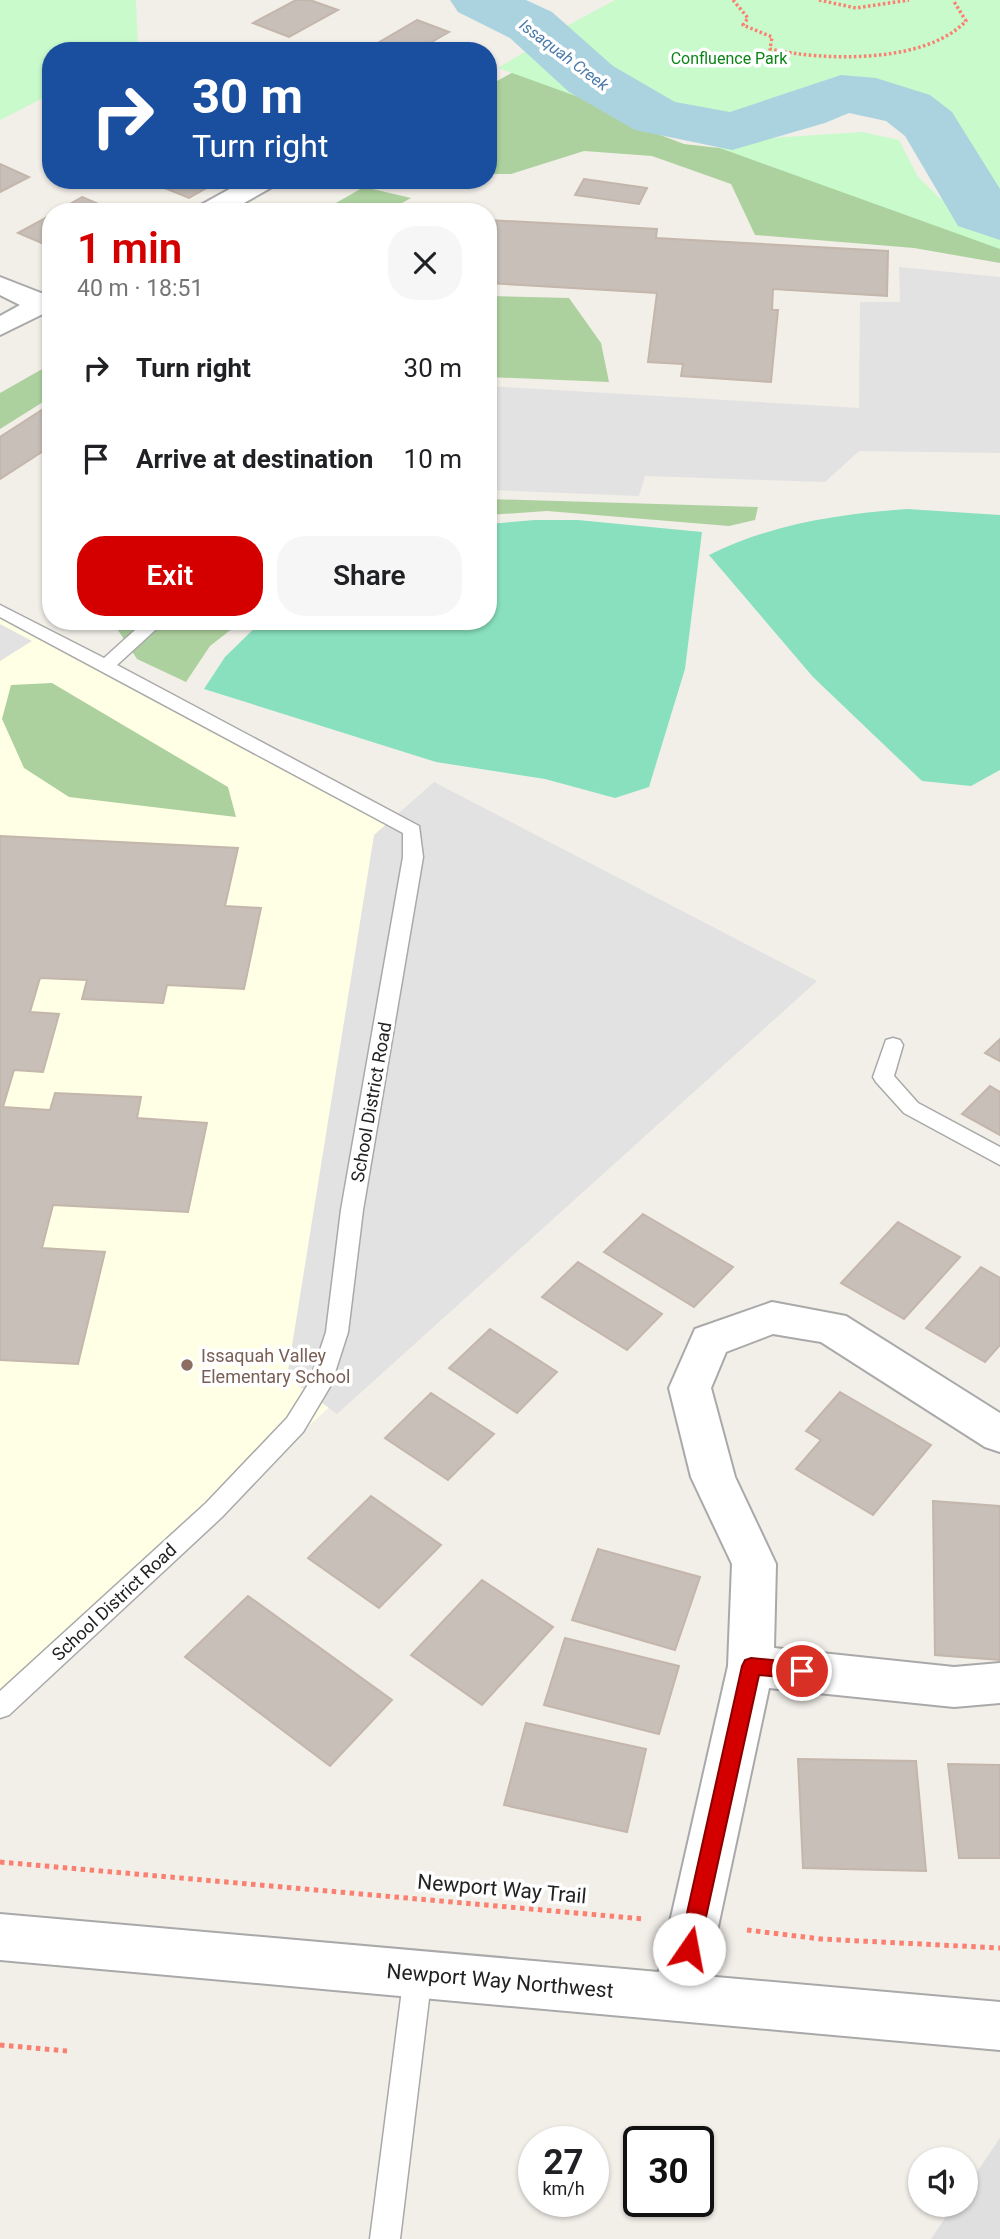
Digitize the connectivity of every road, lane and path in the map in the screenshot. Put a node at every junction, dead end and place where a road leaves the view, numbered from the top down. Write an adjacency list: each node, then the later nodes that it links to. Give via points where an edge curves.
1 (733, 0): 4 (path, via 748,18 743,25 772,37 770,49 843,60 946,40 966,21)
2 (819, 0): 3 (path, via 856,8)
3 (909, 0)
4 (953, 0)
5 (249, 189): 6 (street)
6 (224, 203)
7 (0, 285): 8 (street)
8 (42, 300)
9 (42, 303): 10 (street)
10 (0, 327)
11 (0, 610): 13 (lane, School District Road)
12 (146, 630): 13 (lane)
13 (105, 667): 19 (lane, School District Road, via 412,830 413,857 352,1210 337,1332 320,1385 295,1425 214,1510)
14 (893, 1045): 15 (lane, via 883,1077 912,1108)
15 (1000, 1157)
16 (1000, 1435): 17 (street, via 831,1327 772,1318 710,1341 690,1388 713,1477 754,1564)
17 (751, 1666): 18 (street, via 954,1687); 21 (street)
18 (1000, 1683)
19 (0, 1707)
20 (0, 1862): 21 (path, Newport Way Trail)
21 (694, 1924): 23 (path, Newport Way Trail, via 821,1939); 25 (street)
22 (0, 1937): 24 (street, Newport Way Northwest)
23 (1000, 1948)
24 (418, 1974): 25 (street, Newport Way Northwest); 29 (lane)
25 (678, 1997): 26 (street, Newport Way Northwest)
26 (1000, 2026)
27 (0, 2045): 28 (path)
28 (67, 2051)
29 (386, 2239)

